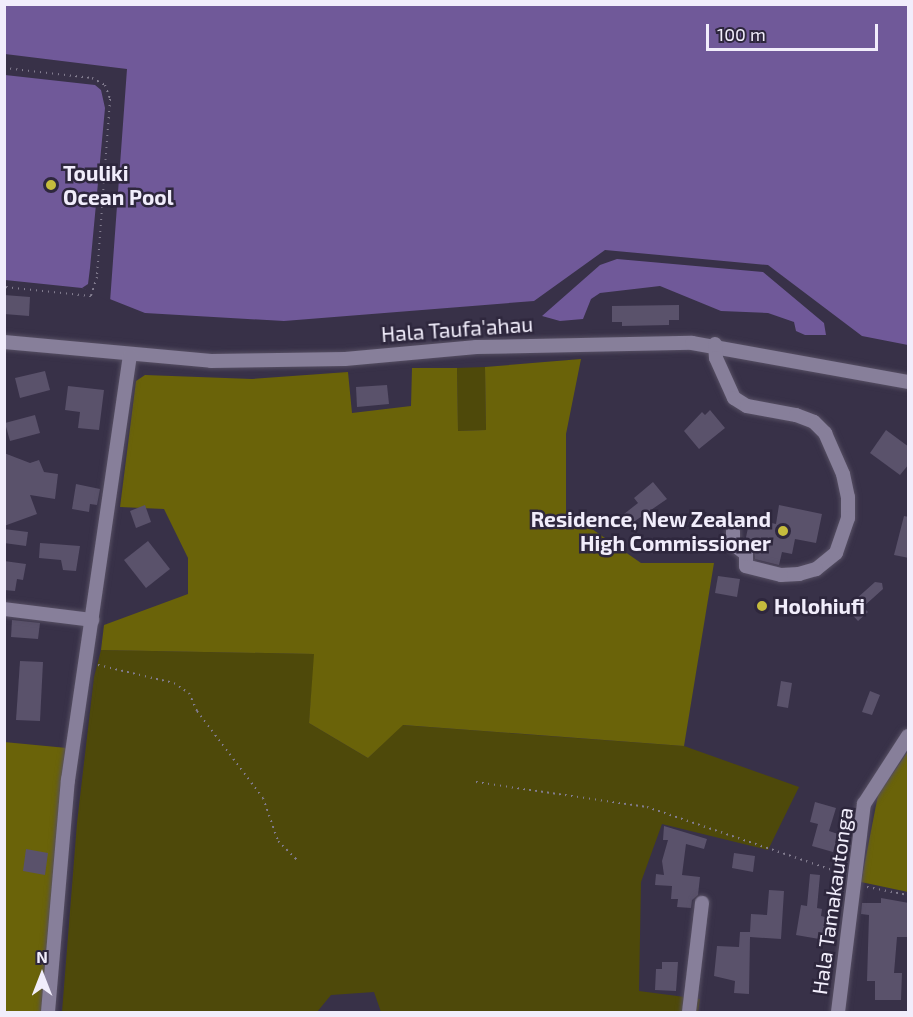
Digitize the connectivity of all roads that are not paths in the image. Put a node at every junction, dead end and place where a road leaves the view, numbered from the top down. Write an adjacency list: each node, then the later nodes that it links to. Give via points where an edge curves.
1 (716, 344): 3 (street, Hala Taufa'ahau, via 643,341 476,347 281,361); 4 (street, Hala Taufa'ahau); 5 (street, via 716,358 734,398 747,406 814,422 825,434 843,474 848,497 848,518 836,553 816,569 781,575 746,566 746,554 734,544)
2 (5, 346): 3 (street, Hala Taufa'ahau)
3 (130, 355): 7 (street)
4 (909, 382)
5 (733, 531)
6 (4, 609): 7 (street)
7 (92, 620): 10 (street, via 68,780)
8 (909, 736): 12 (street, Hala Tamakautonga, via 864,804)
9 (702, 903): 11 (street)
10 (48, 1012)
11 (689, 1012)
12 (838, 1012)

